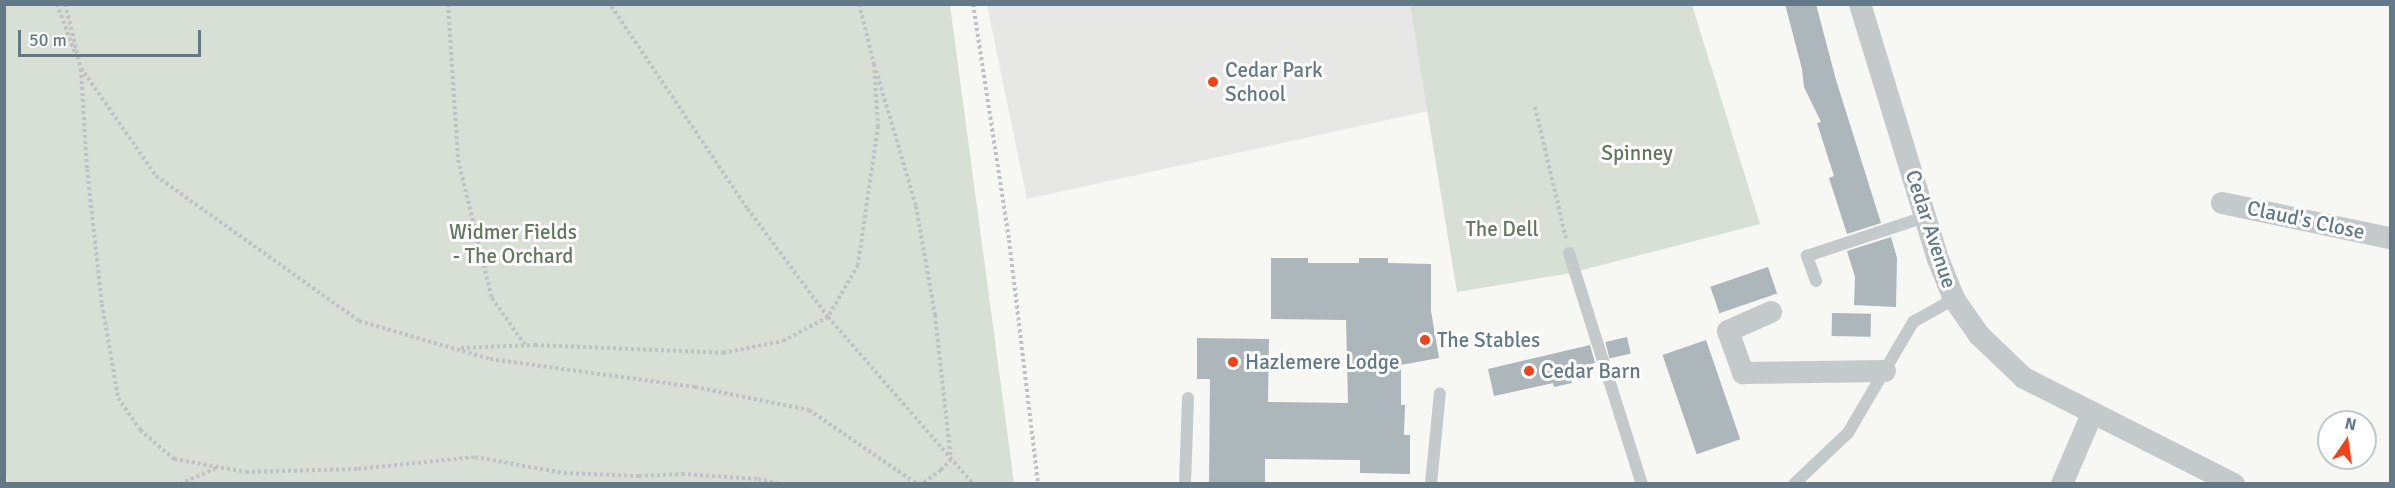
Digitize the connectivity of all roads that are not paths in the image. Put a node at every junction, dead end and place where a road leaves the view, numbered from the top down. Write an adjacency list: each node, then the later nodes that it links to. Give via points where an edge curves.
1 (1860, 4): 3 (street, Cedar Avenue)
2 (2222, 203): 4 (street, Claud's Close)
3 (1925, 217): 6 (lane, via 1806,256); 7 (street, Cedar Avenue)
4 (2391, 238)
5 (1569, 253): 15 (lane)
6 (1816, 281)
7 (1954, 299): 9 (lane, via 1913,322); 12 (street, Cedar Avenue, via 1979,335 2024,378)
8 (1771, 312): 9 (street, via 1728,331 1743,373)
9 (1885, 371): 16 (lane, via 1848,433)
10 (1440, 393): 14 (lane)
11 (1188, 398): 13 (lane)
12 (2092, 414): 17 (street); 18 (street, Cedar Avenue)
13 (1185, 483)
14 (1431, 483)
15 (1642, 483)
16 (1794, 483)
17 (2062, 483)
18 (2234, 483)

